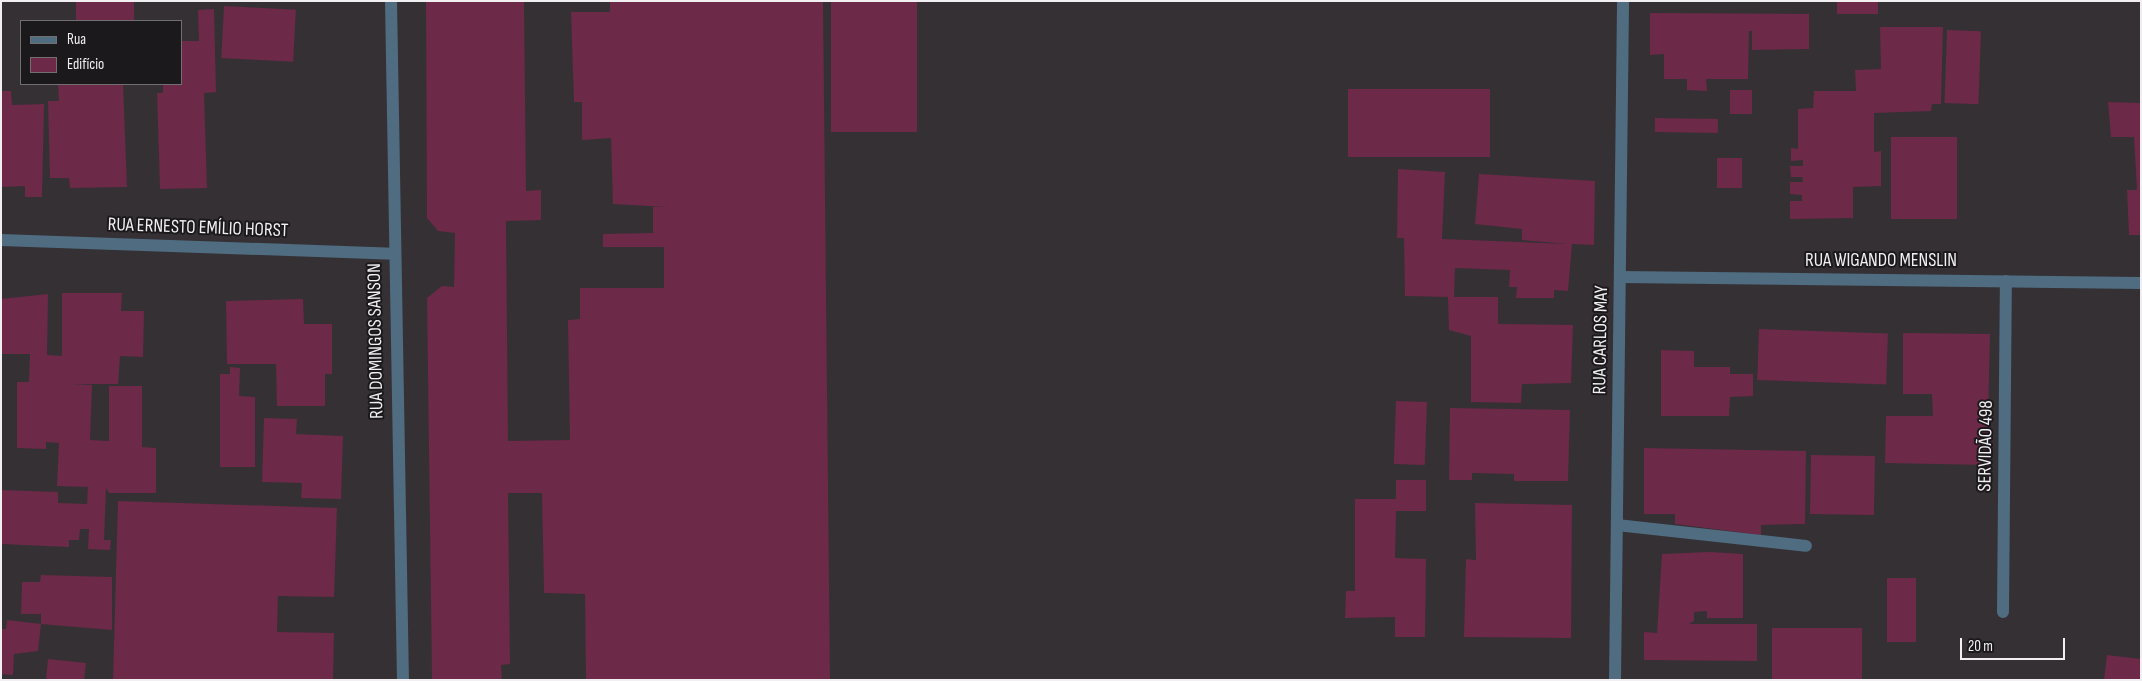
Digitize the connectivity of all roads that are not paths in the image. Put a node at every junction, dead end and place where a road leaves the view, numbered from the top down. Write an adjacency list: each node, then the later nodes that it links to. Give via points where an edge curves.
1 (391, 1): 4 (street, RUA DOMINGOS SANSON)
2 (1623, 1): 5 (street, RUA CARLOS MAY)
3 (1, 240): 4 (street, RUA ERNESTO EMÍLIO HORST)
4 (393, 254): 11 (street, RUA DOMINGOS SANSON)
5 (1620, 277): 6 (street, RUA WIGANDO MENSLIN); 8 (street, RUA CARLOS MAY)
6 (2006, 280): 7 (street, RUA WIGANDO MENSLIN); 10 (street, SERVIDÃO 498)
7 (2141, 282)
8 (1617, 525): 9 (street); 12 (street, RUA CARLOS MAY)
9 (1806, 546)
10 (2003, 612)
11 (403, 680)
12 (1615, 680)

